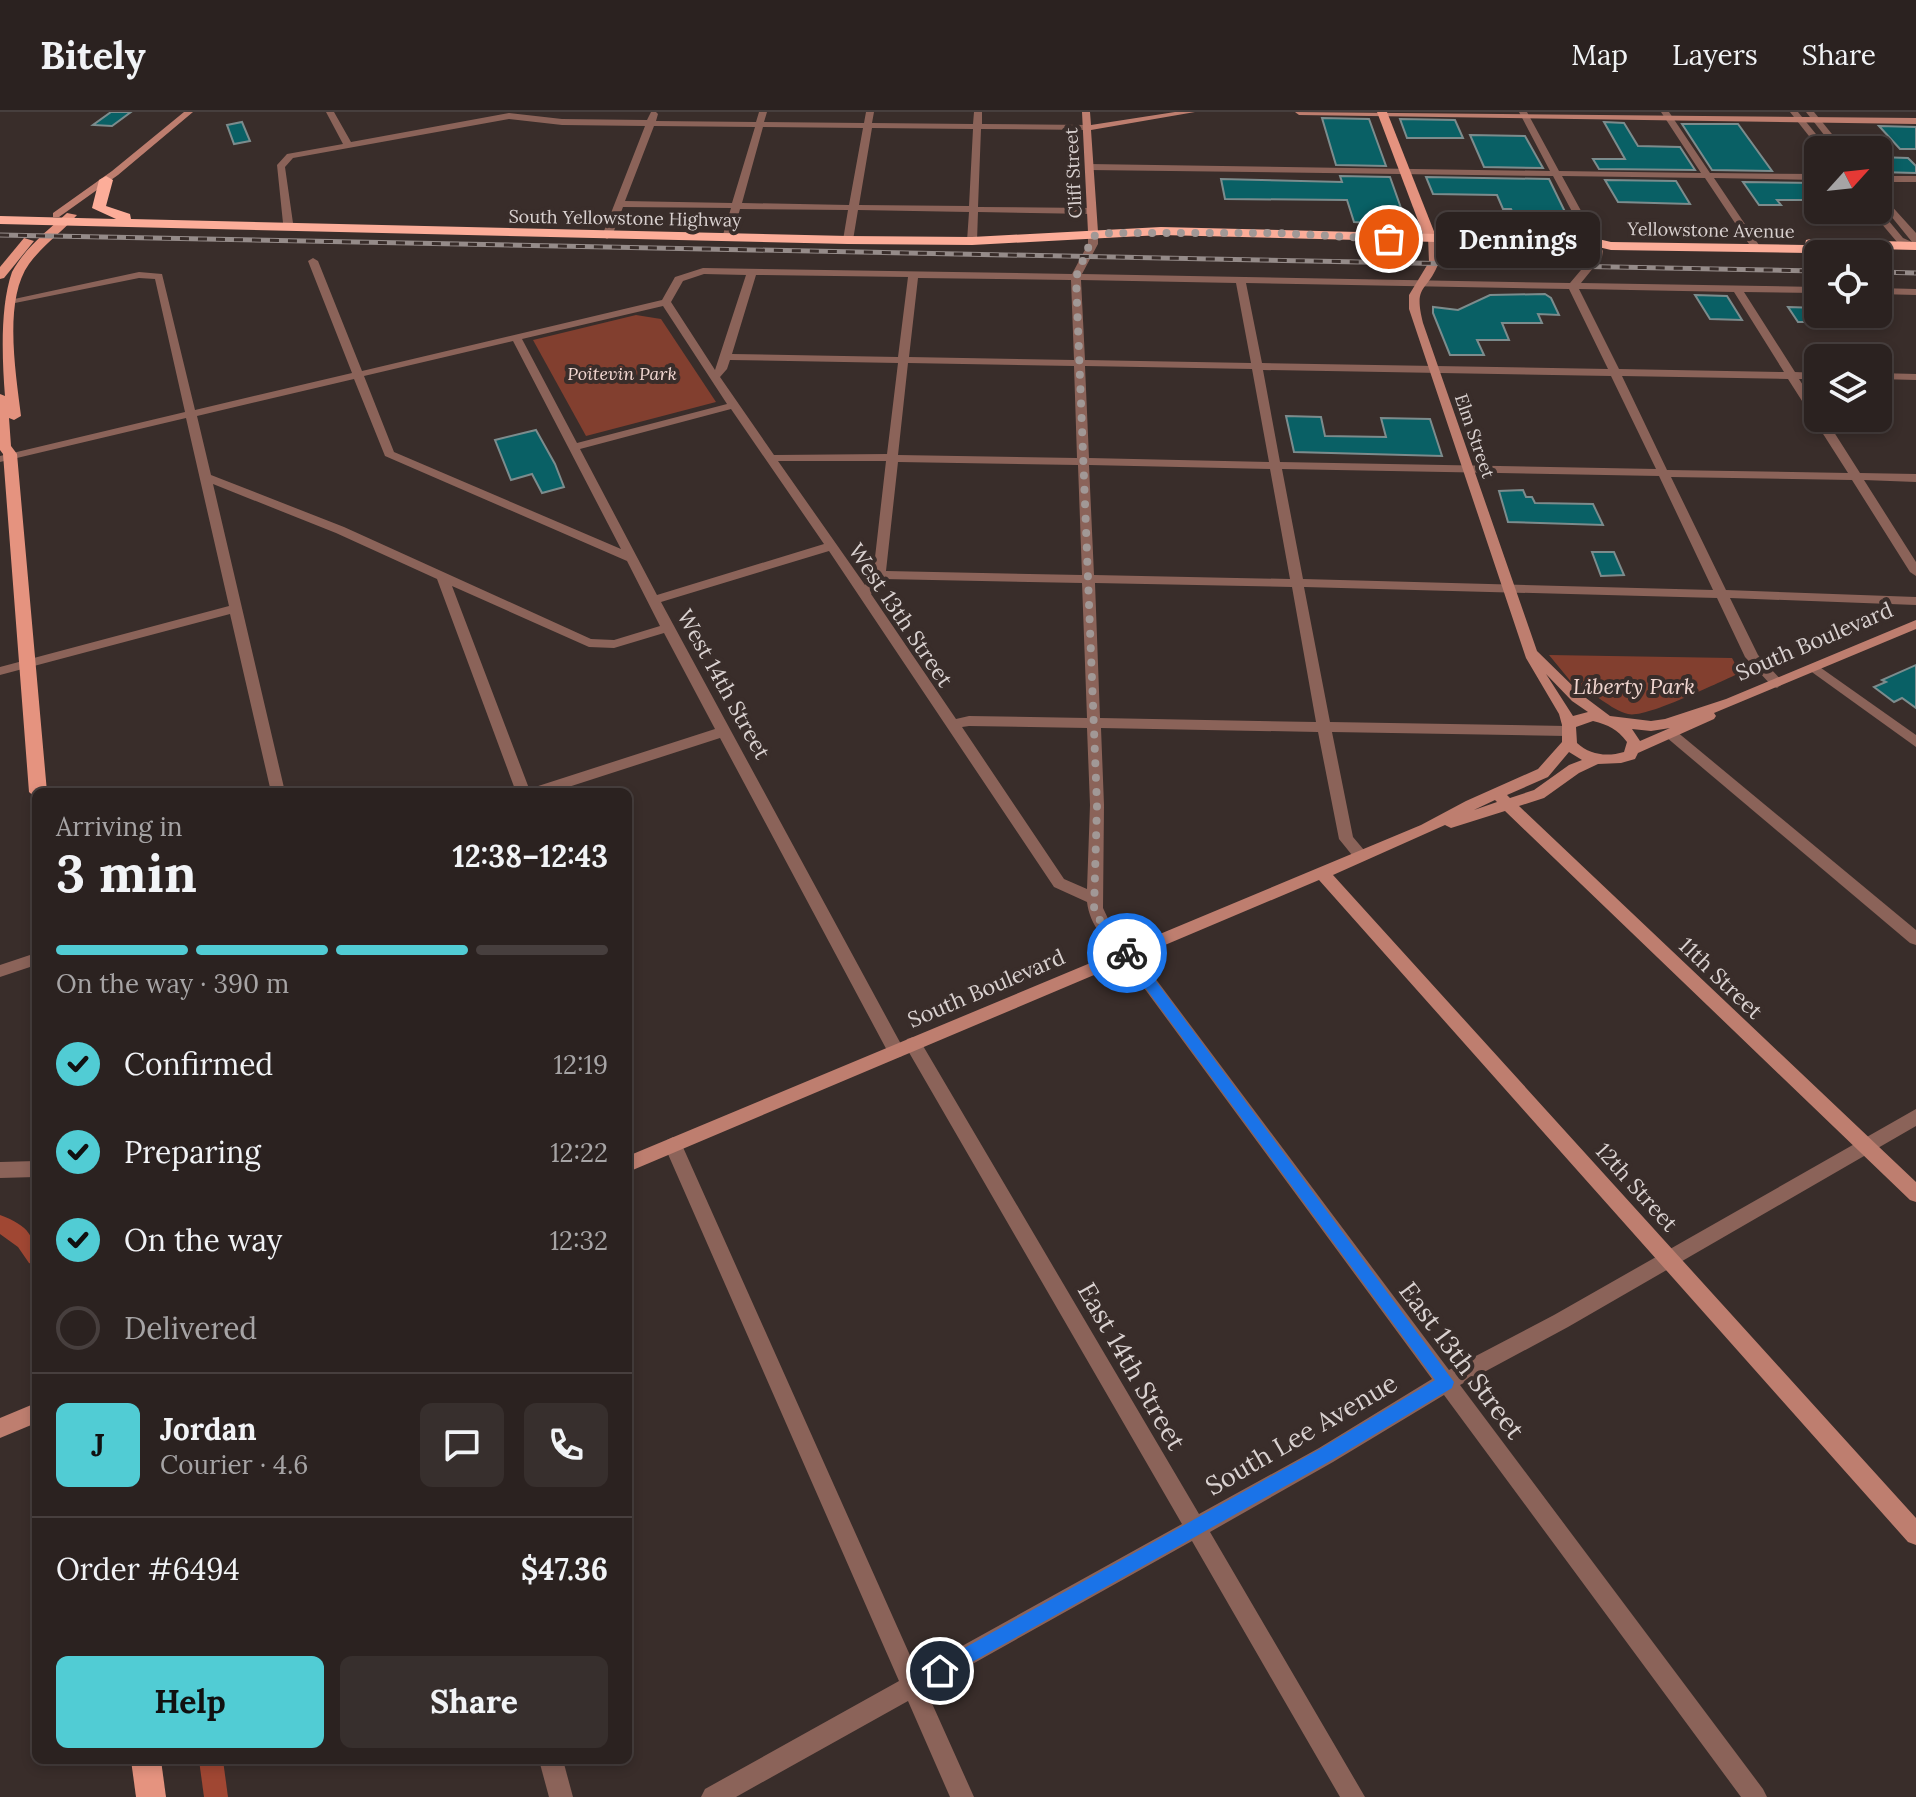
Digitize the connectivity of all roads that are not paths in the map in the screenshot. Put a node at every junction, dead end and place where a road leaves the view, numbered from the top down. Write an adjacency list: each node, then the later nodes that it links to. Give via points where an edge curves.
1 (189, 112): 16 (street)
2 (198, 112): 16 (street)
3 (330, 112): 25 (street)
4 (655, 112): 18 (street)
5 (763, 112): 19 (street)
6 (870, 112): 20 (street)
7 (978, 112): 21 (street)
8 (1086, 112): 22 (street, Cliff Street)
9 (1191, 112): 22 (street)
10 (1299, 112): 11 (street)
11 (1383, 113): 12 (street); 27 (main road)
12 (1524, 114): 13 (street); 28 (street)
13 (1666, 115): 14 (street); 29 (street)
14 (1797, 116): 15 (street); 23 (street)
15 (1813, 116): 17 (street); 24 (street)
16 (177, 121): 33 (street)
17 (1916, 121)
18 (650, 123): 19 (street); 25 (street, via 509,116); 34 (street)
19 (760, 124): 20 (street); 35 (street)
20 (868, 125): 21 (street); 36 (street)
21 (977, 127): 22 (street); 37 (street)
22 (1087, 128): 26 (street, Cliff Street)
23 (1813, 136)
24 (1829, 136)
25 (348, 144): 44 (street, via 284,160 280,167)
26 (1089, 167): 27 (street); 38 (street, Cliff Street)
27 (1404, 172): 28 (street); 48 (main road)
28 (1557, 173): 29 (street); 51 (street)
29 (1708, 175): 30 (street); 53 (street)
30 (1804, 177)
31 (1892, 179): 32 (street)
32 (1916, 179)
33 (106, 180): 41 (street); 42 (highway, via 99,208)
34 (618, 204): 35 (street); 46 (street)
35 (737, 205): 36 (street); 47 (street)
36 (853, 207): 37 (street); 49 (street)
37 (972, 209): 38 (street); 50 (street)
38 (1091, 211): 45 (street, Cliff Street)
39 (1892, 212): 52 (street)
40 (0, 217): 41 (highway, South Yellowstone Highway)
41 (60, 218): 42 (highway, South Yellowstone Highway); 57 (main road, via 13,256); 68 (main road, via 25,261)
42 (156, 221): 44 (highway, South Yellowstone Highway)
43 (1887, 224): 52 (street, via 1900,240)
44 (285, 227): 46 (highway, South Yellowstone Highway)
45 (1093, 234): 48 (highway, Yellowstone Avenue, via 1110,239); 50 (highway, South Yellowstone Highway); 58 (street)
46 (607, 236): 47 (highway, South Yellowstone Highway)
47 (727, 238): 49 (highway, South Yellowstone Highway)
48 (1431, 239): 51 (highway, Yellowstone Avenue); 60 (street, Elm Street, via 1436,264)
49 (848, 240): 50 (highway, South Yellowstone Highway)
50 (972, 241)
51 (1594, 242): 53 (highway, Yellowstone Avenue); 61 (street, via 1597,257)
52 (1916, 244): 53 (highway, Yellowstone Avenue, via 1808,249)
53 (1753, 245)
54 (313, 261): 77 (street)
55 (752, 272): 56 (street); 67 (street, via 697,271 679,279); 71 (street)
56 (913, 275): 58 (street); 72 (street)
57 (0, 276): 68 (main road)
58 (1076, 277): 59 (street); 73 (street)
59 (1241, 281): 60 (street); 74 (street)
60 (1421, 283): 61 (street); 75 (street, Elm Street, via 1413,303)
61 (1573, 286): 62 (street); 76 (street)
62 (1737, 289): 63 (street); 78 (street)
63 (1804, 290)
64 (1892, 292): 65 (street)
65 (1902, 292): 66 (street); 69 (street)
66 (1916, 292)
67 (666, 302): 70 (street); 81 (street, West 13th Street)
68 (5, 303): 86 (street, via 139,275 159,276); 89 (main road, via 17,442)
69 (1916, 309)
70 (516, 337): 77 (street); 88 (street, West 14th Street)
71 (727, 357): 72 (street); 81 (street)
72 (904, 359): 73 (street); 90 (street)
73 (1079, 363): 74 (street); 92 (street)
74 (1256, 365): 75 (street); 93 (street)
75 (1433, 369): 76 (street); 94 (street, Elm Street)
76 (1613, 371): 78 (street); 95 (street)
77 (358, 374): 86 (street); 100 (street, via 389,454)
78 (1792, 375): 79 (street); 83 (street)
79 (1804, 375)
80 (1892, 376): 82 (street)
81 (714, 377): 85 (street, West 13th Street)
82 (1916, 377)
83 (1804, 394)
84 (0, 398): 89 (main road)
85 (735, 405): 88 (street); 91 (street, West 13th Street)
86 (191, 415): 89 (street); 96 (street)
87 (1828, 432): 97 (street)
88 (575, 447): 100 (street, West 14th Street)
89 (7, 456): 115 (main road)
90 (893, 458): 91 (street); 92 (street); 102 (street)
91 (771, 459): 99 (street, West 13th Street)
92 (1083, 462): 93 (street); 104 (street)
93 (1275, 466): 94 (street); 105 (street)
94 (1467, 469): 95 (street); 106 (street, Elm Street)
95 (1663, 473): 97 (street); 107 (street)
96 (204, 476): 103 (street, via 340,530); 111 (street)
97 (1856, 477): 98 (street); 101 (street)
98 (1916, 478)
99 (831, 546): 108 (street, West 13th Street); 109 (street)
100 (631, 558): 109 (street, West 14th Street)
101 (1916, 572)
102 (879, 575): 104 (street); 108 (street)
103 (443, 579): 113 (street, via 589,643 614,644); 132 (street)
104 (1087, 581): 105 (street); 121 (street)
105 (1296, 585): 106 (street); 123 (street)
106 (1508, 589): 107 (street); 114 (street, Elm Street)
107 (1720, 593): 110 (street); 118 (street, via 1752,657)
108 (865, 594): 122 (street, West 13th Street)
109 (654, 600): 113 (street, West 14th Street)
110 (1916, 601)
111 (234, 609): 115 (street); 131 (street)
112 (1916, 624): 116 (street, South Boulevard)
113 (668, 628): 124 (street, West 14th Street)
114 (1530, 647): 120 (street, Elm Street, via 1577,698); 125 (street, Elm Street, via 1531,661 1560,702)
115 (29, 663): 117 (street); 130 (main road)
116 (1814, 667): 118 (street, South Boulevard); 127 (street)
117 (0, 671)
118 (1777, 683): 119 (street, South Boulevard)
119 (1731, 702): 120 (street, South Boulevard, via 1666,724); 126 (street, South Boulevard)
120 (1610, 720): 125 (street, via 1583,717); 128 (street, via 1631,735)
121 (1093, 723): 122 (street); 123 (street); 137 (street)
122 (950, 725): 137 (street, West 13th Street, via 1059,883)
123 (1324, 728): 125 (street); 135 (street, via 1346,839)
124 (725, 731): 133 (street); 142 (street, West 14th Street)
125 (1568, 733): 129 (street, via 1580,753); 134 (street, South Boulevard, via 1543,773)
126 (1671, 734): 128 (street, South Boulevard); 138 (street)
127 (1916, 742)
128 (1634, 749): 129 (street, via 1622,759)
129 (1596, 759): 134 (street, via 1539,794)
130 (38, 788)
131 (277, 788)
132 (521, 788)
133 (549, 788)
134 (1502, 800): 135 (street, South Boulevard); 145 (street, 11th Street)
135 (1361, 856): 136 (street, South Boulevard)
136 (1322, 873): 139 (street, South Boulevard); 150 (street, 12th Street)
137 (1094, 899): 139 (street, via 1099,921)
138 (1916, 939)
139 (1128, 954): 142 (street, South Boulevard); 151 (street, East 13th Street)
140 (32, 960): 141 (street)
141 (0, 971)
142 (904, 1048): 144 (street, South Boulevard); 154 (street, East 14th Street)
143 (1916, 1117): 145 (street, South Lee Avenue)
144 (673, 1145): 146 (street, South Boulevard); 156 (street)
145 (1866, 1146): 149 (street, 11th Street); 150 (street, South Lee Avenue)
146 (632, 1162)
147 (32, 1169): 148 (street)
148 (0, 1170)
149 (1916, 1194)
150 (1670, 1259): 151 (street, South Lee Avenue); 155 (street, 12th Street)
151 (1446, 1382): 154 (street, South Lee Avenue); 164 (street, East 13th Street)
152 (32, 1415): 153 (street)
153 (0, 1428)
154 (1193, 1529): 156 (street, South Lee Avenue); 163 (street, East 14th Street)
155 (1916, 1534)
156 (913, 1687): 161 (street, South Lee Avenue); 162 (street)
157 (147, 1764): 159 (main road)
158 (552, 1764): 160 (street)
159 (151, 1797)
160 (561, 1797)
161 (713, 1797)
162 (962, 1797)
163 (1353, 1797)
164 (1755, 1797)

